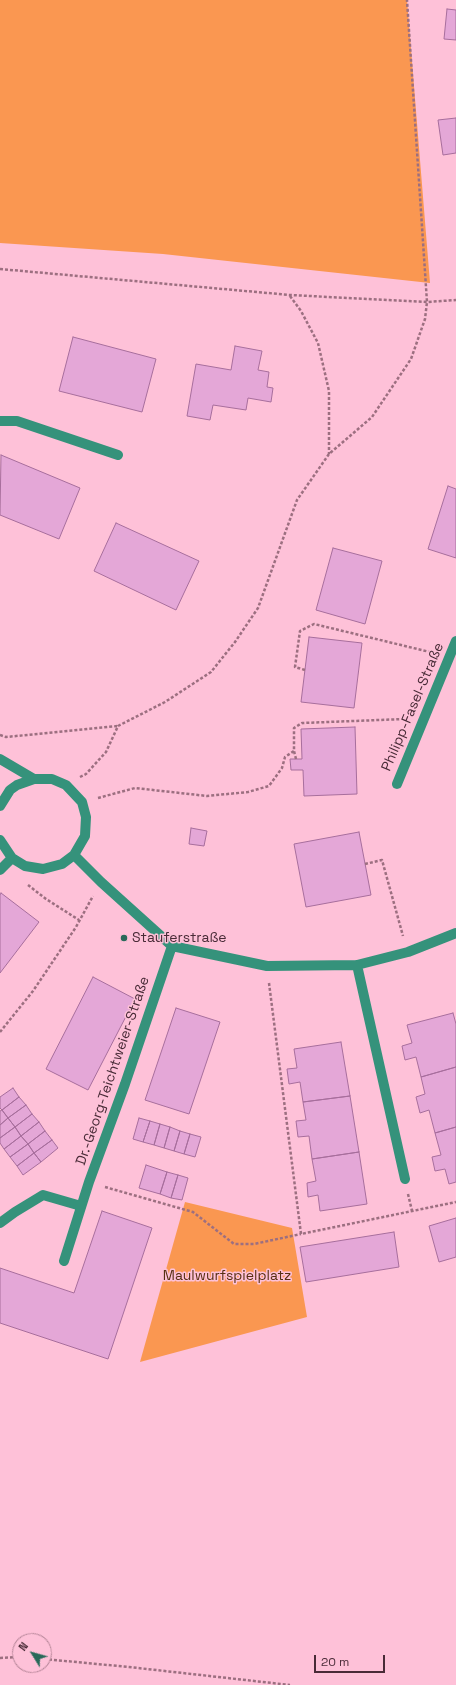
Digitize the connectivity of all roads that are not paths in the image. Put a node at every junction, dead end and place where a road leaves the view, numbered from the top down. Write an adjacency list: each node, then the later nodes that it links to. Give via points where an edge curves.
1 (0, 421): 2 (street, via 17,421)
2 (118, 455)
3 (456, 641): 6 (street, Philipp-Fasel-Straße)
4 (0, 759): 5 (street)
5 (34, 779): 7 (street, via 10,790); 9 (street, via 52,779 66,785 82,802 86,817 85,836)
6 (397, 784)
7 (0, 804)
8 (0, 840): 10 (street)
9 (74, 855): 10 (street, via 62,864 44,869 25,866); 13 (street)
10 (12, 858): 11 (street)
11 (2, 868)
12 (456, 933): 14 (street, via 408,952)
13 (172, 946): 14 (street, via 267,966); 16 (street, Dr.-Georg-Teichtweier-Straße)
14 (357, 966): 15 (street)
15 (405, 1179)
16 (81, 1206): 17 (street, via 43,1195); 18 (street, Dr.-Georg-Teichtweier-Straße)
17 (0, 1223)
18 (64, 1261)

